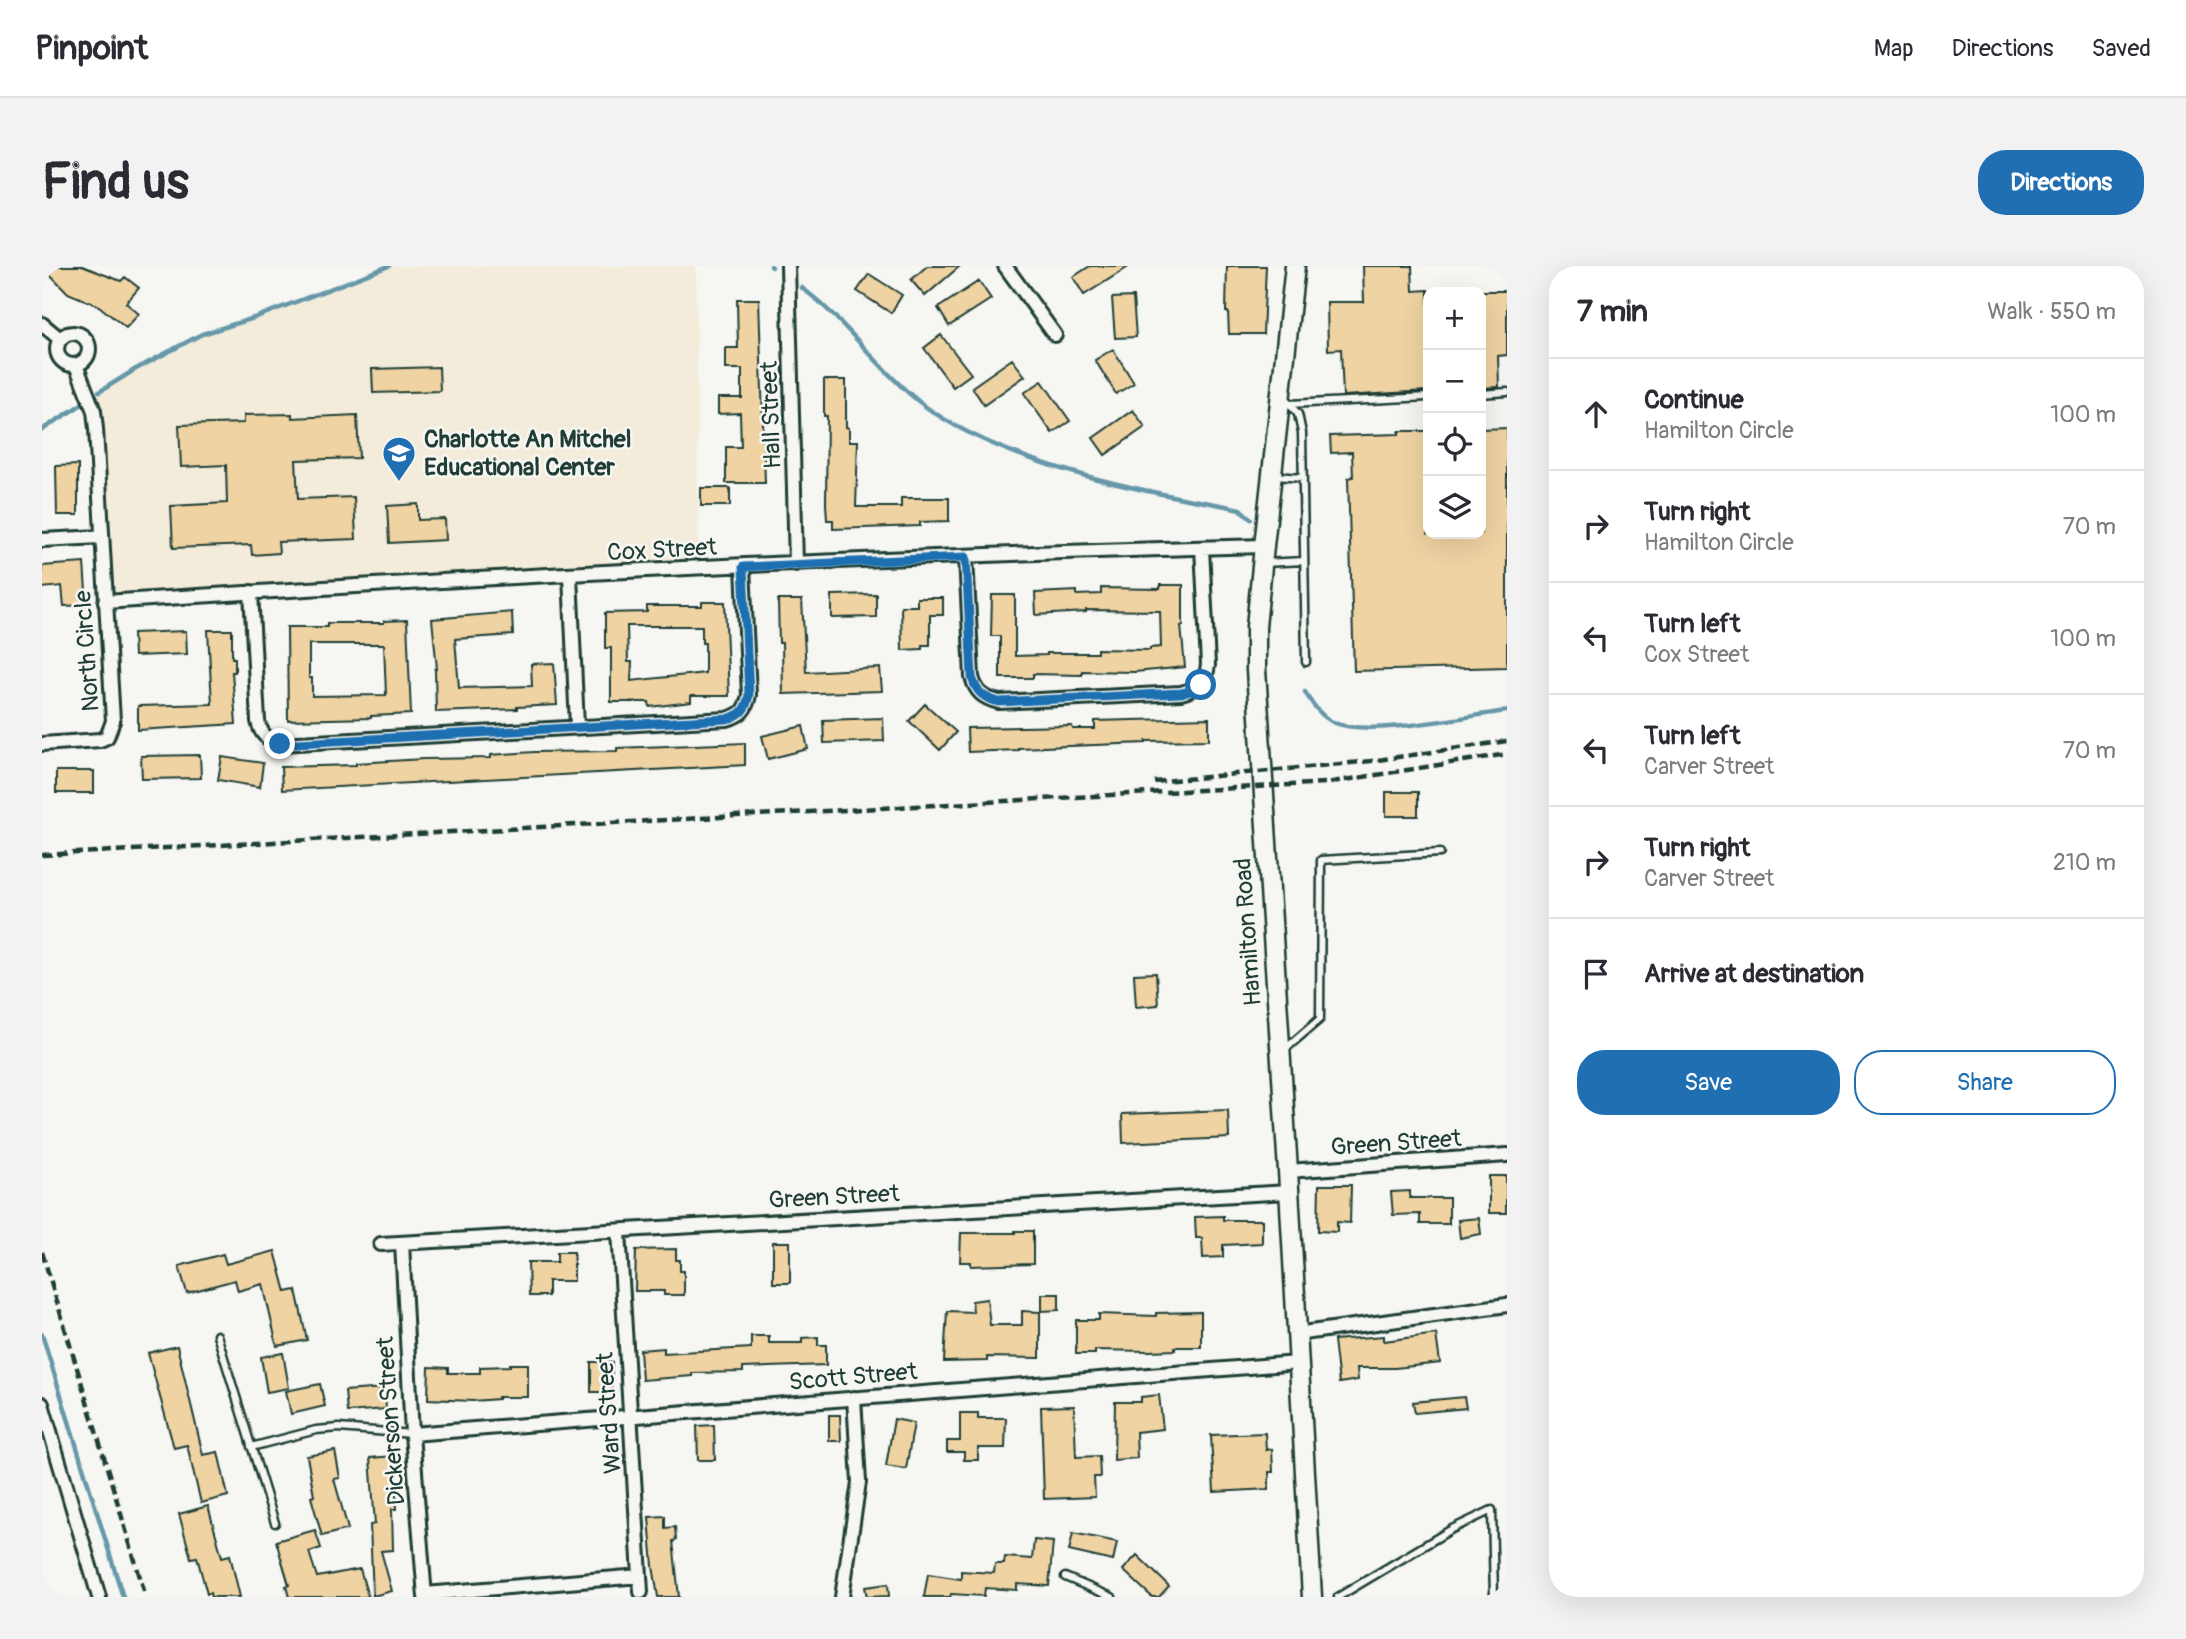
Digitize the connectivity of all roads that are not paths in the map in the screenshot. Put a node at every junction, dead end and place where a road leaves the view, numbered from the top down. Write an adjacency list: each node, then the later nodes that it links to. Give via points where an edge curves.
1 (788, 266): 20 (street, Hall Street)
2 (1005, 266): 5 (street)
3 (1295, 266): 11 (street, Hamilton Road)
4 (42, 324): 6 (street, North Circle)
5 (1055, 335)
6 (60, 340): 7 (street, North Circle, via 61,360); 7 (street, via 73,333 86,340 88,355)
7 (76, 365): 14 (street, North Circle, via 94,411)
8 (1507, 392): 9 (lane)
9 (1486, 394)
10 (1423, 397): 11 (lane)
11 (1285, 399): 12 (street, Hamilton Road); 13 (lane, via 1298,414)
12 (1272, 476): 13 (lane); 17 (street, Hamilton Road)
13 (1303, 478): 19 (lane)
14 (102, 537): 15 (street); 24 (street, North Circle)
15 (42, 540)
16 (1202, 548): 17 (street, Cox Street); 18 (street, Cox Street); 18 (street, via 1208,665 1201,685 1181,693 999,702 978,692 972,677)
17 (1263, 554): 19 (lane); 29 (street, Hamilton Road, via 1256,670)
18 (966, 557): 20 (street, Cox Street)
19 (1304, 561): 25 (lane)
20 (796, 564): 21 (street, Cox Street)
21 (743, 567): 22 (street, Cox Street); 26 (street, via 749,695 742,713 727,719)
22 (570, 575): 23 (street, Cox Street); 26 (street)
23 (251, 592): 24 (street, Cox Street); 26 (street, via 258,721 269,740 280,744)
24 (105, 602): 27 (street, North Circle, via 111,730 100,740)
25 (1306, 662)
26 (577, 726)
27 (42, 744)
28 (1440, 853): 29 (lane, via 1321,860 1320,1019)
29 (1280, 1054): 31 (street, Hamilton Road)
30 (1507, 1154): 31 (street, Green Street)
31 (1288, 1171): 32 (street, Hamilton Road)
32 (1289, 1192): 33 (street, Green Street); 37 (street, Hamilton Road)
33 (619, 1231): 34 (street, Green Street); 42 (street, Ward Street)
34 (402, 1243): 35 (street, Green Street); 43 (street, Dickerson Street)
35 (381, 1244)
36 (1507, 1305): 37 (street)
37 (1296, 1334): 39 (street, Hamilton Road)
38 (217, 1335): 44 (lane)
39 (1298, 1363): 40 (street, Scott Street); 53 (street, Hamilton Road)
40 (854, 1398): 42 (street, Scott Street); 51 (street, via 859,1482)
41 (42, 1404): 50 (street)
42 (630, 1416): 43 (street, Scott Street); 46 (street, Ward Street)
43 (412, 1434): 44 (lane, via 340,1428); 49 (street, Dickerson Street)
44 (251, 1447): 45 (lane)
45 (275, 1523)
46 (640, 1576): 48 (street, Ward Street); 49 (street)
47 (1065, 1577): 52 (lane)
48 (641, 1592)
49 (425, 1596)
50 (99, 1597)
51 (842, 1597)
52 (1112, 1597)
53 (1312, 1597)
54 (1338, 1597): 55 (lane, via 1492,1510)
55 (1494, 1597)

